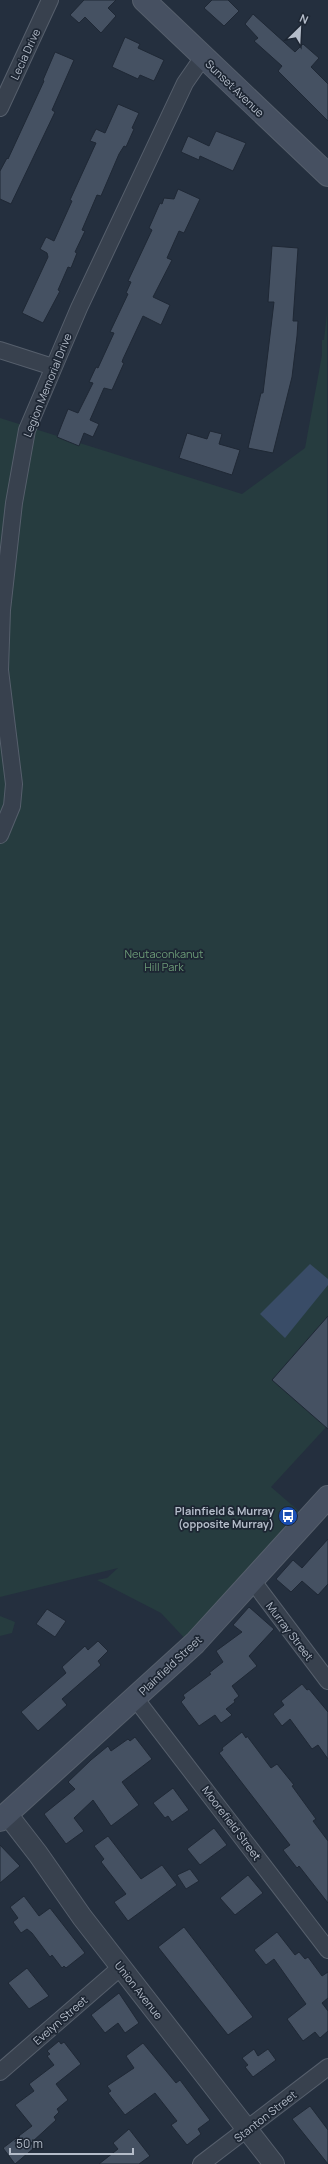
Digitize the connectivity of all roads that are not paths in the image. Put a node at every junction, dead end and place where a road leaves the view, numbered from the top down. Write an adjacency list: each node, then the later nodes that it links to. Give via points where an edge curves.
1 (50, 0): 4 (street, Lecia Drive)
2 (144, 0): 3 (main road, Sunset Avenue)
3 (203, 57): 6 (main road, Sunset Avenue); 8 (street, Legion Memorial Drive, via 185,83)
4 (5, 82): 5 (street, Lecia Drive)
5 (0, 108)
6 (328, 175)
7 (0, 350): 8 (street)
8 (53, 367): 9 (street, Legion Memorial Drive, via 27,430 14,503 2,610 0,670 14,784 12,806)
9 (0, 835)
10 (328, 1497): 11 (main road, Plainfield Street)
11 (252, 1580): 12 (street, Murray Street); 13 (main road, Plainfield Street, via 195,1643)
12 (328, 1681)
13 (135, 1698): 14 (main road, Plainfield Street); 15 (street, Moorefield Street)
14 (3, 1817): 16 (street, Union Avenue)
15 (328, 1950)
16 (121, 1967): 18 (street, Evelyn Street); 19 (street, Union Avenue)
17 (328, 2067): 19 (street, Stanton Street)
18 (0, 2072)
19 (248, 2130): 20 (street, Stanton Street); 21 (street, Union Avenue)
20 (201, 2164)
21 (274, 2164)

